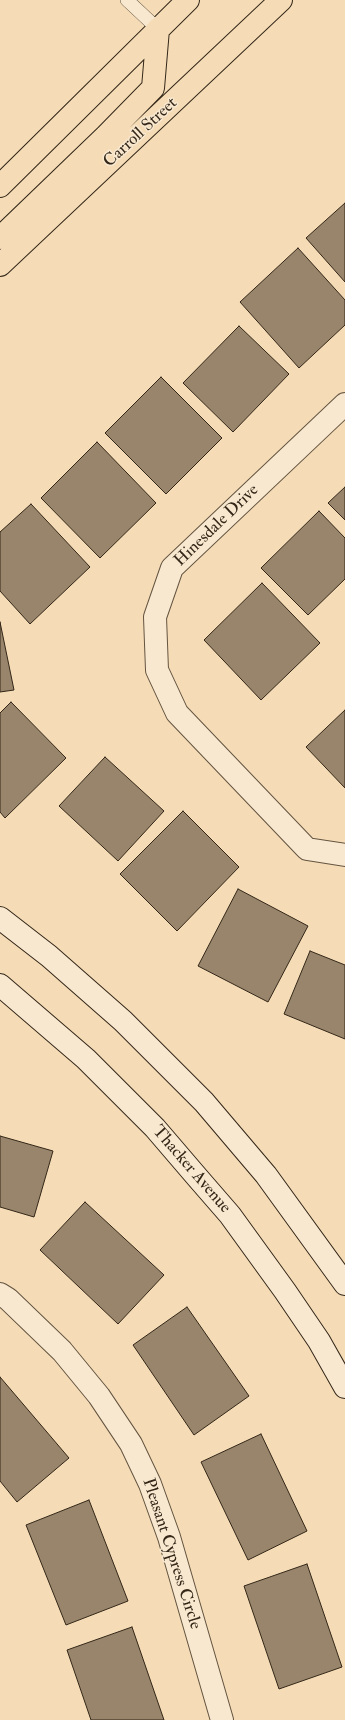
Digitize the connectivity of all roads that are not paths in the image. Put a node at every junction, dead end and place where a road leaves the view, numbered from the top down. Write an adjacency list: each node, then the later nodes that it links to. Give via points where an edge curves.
1 (127, 0): 4 (lane)
2 (188, 0): 4 (main road)
3 (281, 0): 7 (main road, Carroll Street)
4 (158, 29): 5 (main road); 6 (main road, via 153,88)
5 (0, 186)
6 (0, 238)
7 (0, 265)
8 (345, 404): 9 (street, Hinesdale Drive, via 172,568 155,617 157,670 177,713 307,849)
9 (345, 855)
10 (0, 918): 12 (street, via 49,956 123,1021 199,1097 266,1175)
11 (0, 985): 14 (street, Thacker Avenue, via 86,1059 155,1128 230,1215 285,1291)
12 (345, 1284)
13 (0, 1294): 15 (street, Pleasant Cypress Circle, via 8,1298 62,1351 99,1396 131,1444 150,1484 169,1537)
14 (345, 1387)
15 (222, 1720)

